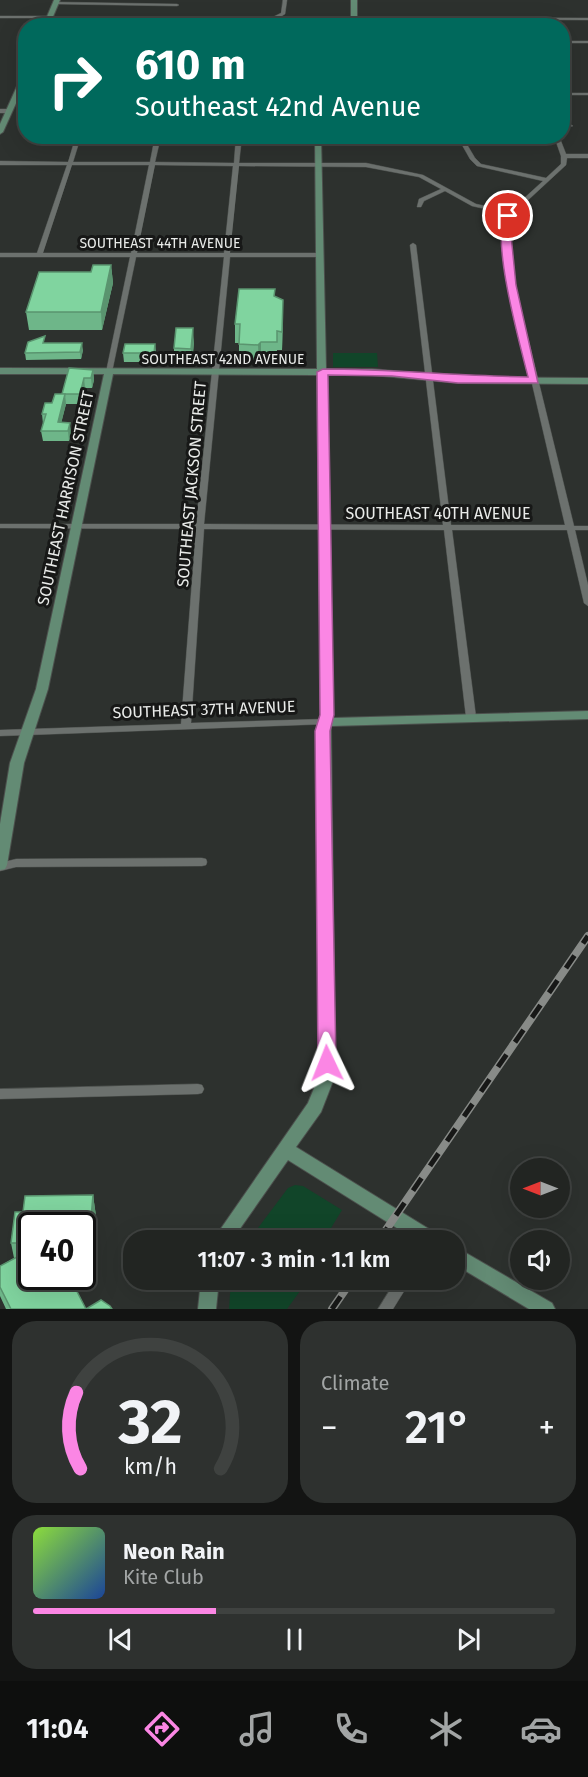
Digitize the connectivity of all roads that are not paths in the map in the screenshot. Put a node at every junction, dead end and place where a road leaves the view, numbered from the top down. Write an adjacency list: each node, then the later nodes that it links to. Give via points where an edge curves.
1 (285, 0): 7 (street, via 283,14)
2 (354, 0): 8 (street)
3 (56, 2): 4 (street); 6 (street)
4 (177, 5)
5 (0, 17): 6 (street)
6 (50, 17)
7 (276, 18)
8 (356, 18)
9 (570, 19): 10 (street)
10 (588, 19)
11 (570, 42): 12 (street)
12 (588, 42)
13 (570, 94): 14 (street)
14 (588, 94)
15 (18, 97): 17 (street)
16 (0, 111): 17 (street)
17 (9, 111): 18 (street)
18 (0, 132)
19 (76, 144): 28 (street)
20 (157, 144): 29 (street, SOUTHEAST HARRISON STREET)
21 (238, 144): 30 (street, SOUTHEAST JACKSON STREET)
22 (318, 144): 31 (street)
23 (464, 144): 32 (street, via 479,165)
24 (559, 144): 25 (street)
25 (564, 156): 26 (street); 32 (street, via 561,168)
26 (588, 156)
27 (0, 163): 28 (street)
28 (70, 163): 29 (street); 38 (street)
29 (153, 163): 30 (street); 39 (street, SOUTHEAST HARRISON STREET)
30 (237, 164): 31 (street); 40 (street, SOUTHEAST JACKSON STREET)
31 (318, 165): 33 (street, via 373,166 421,176); 41 (street)
32 (547, 180): 35 (street)
33 (445, 189): 34 (street, via 421,200); 35 (street, via 474,206)
34 (419, 206)
35 (511, 213): 47 (street, via 505,225 512,285)
36 (413, 245): 46 (street)
37 (0, 255): 38 (street, SOUTHEAST 44TH AVENUE)
38 (39, 255): 39 (street, SOUTHEAST 44TH AVENUE)
39 (134, 255): 40 (street, SOUTHEAST 44TH AVENUE); 42 (street, SOUTHEAST HARRISON STREET)
40 (227, 255): 41 (street, SOUTHEAST 44TH AVENUE); 43 (street, SOUTHEAST JACKSON STREET)
41 (320, 255): 44 (street)
42 (109, 372): 43 (street, SOUTHEAST 42ND AVENUE); 45 (street, SOUTHEAST 42ND AVENUE); 50 (street, SOUTHEAST HARRISON STREET)
43 (216, 372): 44 (street, SOUTHEAST 42ND AVENUE); 51 (street, SOUTHEAST JACKSON STREET)
44 (323, 372): 46 (street, SOUTHEAST 42ND AVENUE, via 392,372); 53 (street)
45 (0, 373)
46 (429, 377): 47 (street, SOUTHEAST 42ND AVENUE); 52 (street)
47 (534, 381): 48 (street, SOUTHEAST 42ND AVENUE); 54 (street)
48 (588, 381)
49 (0, 526): 50 (street, SOUTHEAST 40TH AVENUE)
50 (77, 526): 51 (street, SOUTHEAST 40TH AVENUE); 61 (street, SOUTHEAST HARRISON STREET, via 42,689)
51 (200, 527): 53 (street, SOUTHEAST 40TH AVENUE); 60 (street, SOUTHEAST JACKSON STREET)
52 (447, 527): 53 (street, SOUTHEAST 40TH AVENUE); 54 (street, SOUTHEAST 40TH AVENUE); 58 (street)
53 (324, 528): 59 (street)
54 (570, 528): 55 (street, SOUTHEAST 40TH AVENUE); 56 (street)
55 (588, 528)
56 (588, 603)
57 (588, 715): 58 (street, SOUTHEAST 37TH AVENUE)
58 (471, 717): 59 (street, SOUTHEAST 37TH AVENUE)
59 (325, 722): 60 (street, SOUTHEAST 37TH AVENUE); 67 (street, via 327,1076 318,1102)
60 (186, 727): 61 (street, SOUTHEAST 37TH AVENUE)
61 (28, 731): 62 (street, SOUTHEAST 37TH AVENUE); 64 (street, SOUTHEAST HARRISON STREET, via 17,763)
62 (0, 733)
63 (202, 862): 64 (street)
64 (0, 866)
65 (198, 1089): 66 (street)
66 (0, 1094)
67 (286, 1150): 68 (street); 69 (street)
68 (229, 1230)
69 (414, 1230)
70 (465, 1261): 75 (street)
71 (209, 1290): 73 (street)
72 (397, 1290): 74 (street)
73 (207, 1309)
74 (385, 1309)
75 (546, 1309)

